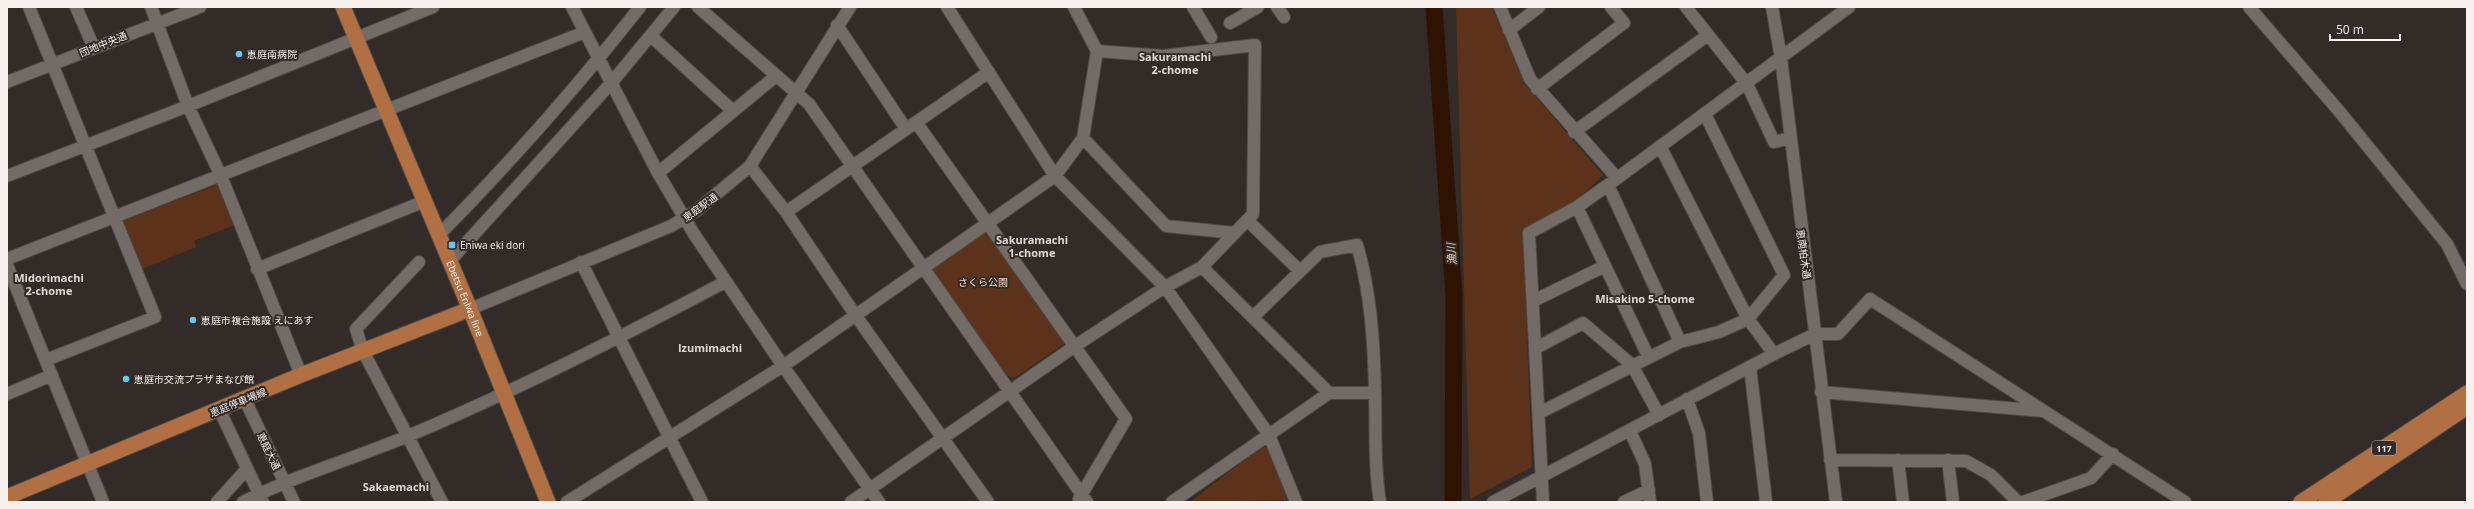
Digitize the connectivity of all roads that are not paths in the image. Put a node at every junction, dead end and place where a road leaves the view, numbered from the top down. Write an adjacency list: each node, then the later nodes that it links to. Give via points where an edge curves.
1 (29, 7): 38 (street)
2 (76, 7): 34 (street)
3 (151, 7): 25 (street)
4 (200, 7): 25 (street, 団地中央通)
5 (344, 7): 33 (main road, Ebetsu Eniwa line)
6 (433, 7): 33 (street)
7 (572, 7): 29 (street)
8 (640, 7): 37 (street)
9 (674, 7): 31 (street)
10 (698, 7): 40 (street)
11 (850, 7): 27 (street, 恵庭駅通)
12 (947, 7): 39 (street)
13 (1074, 7): 35 (street)
14 (1193, 7): 32 (street)
15 (1258, 7): 26 (street)
16 (1277, 7): 24 (street)
17 (1500, 7): 28 (street)
18 (1539, 7): 28 (street)
19 (1611, 7): 44 (street, via 1624,23)
20 (1686, 7): 30 (street)
21 (1772, 7): 36 (street, 恵南柏木通)
22 (1849, 7): 36 (street)
23 (2249, 7): 83 (street, via 2339,111 2447,244)
24 (1284, 17)
25 (158, 22): 34 (street, 団地中央通); 46 (street)
26 (1230, 23)
27 (837, 25): 45 (street, 恵庭駅通); 50 (street)
28 (1509, 30): 44 (street, via 1530,79)
29 (585, 32): 37 (street); 47 (street)
30 (1708, 35): 43 (street); 51 (street)
31 (651, 36): 42 (street); 48 (street)
32 (1211, 37)
33 (355, 39): 46 (street); 47 (main road, Ebetsu Eniwa line)
34 (94, 48): 38 (street, 団地中央通)
35 (1097, 51): 52 (street); 68 (street, via 1163,56 1255,45 1253,214)
36 (1781, 58): 43 (street); 53 (street, 恵南柏木通)
37 (599, 60): 42 (street); 71 (street, via 493,180)
38 (54, 64): 41 (street, 団地中央通); 54 (street)
39 (989, 72): 50 (street); 61 (street)
40 (776, 76): 45 (street); 48 (street)
41 (7, 82)
42 (612, 82): 58 (street); 74 (street)
43 (1746, 84): 49 (street); 53 (street, via 1774,142)
44 (1537, 89): 51 (street)
45 (795, 94): 56 (street, 恵庭駅通); 57 (street, via 809,104)
46 (188, 106): 54 (street); 60 (street)
47 (387, 110): 60 (street); 63 (main road, Ebetsu Eniwa line)
48 (733, 111): 58 (street)
49 (1705, 114): 55 (street); 89 (street, via 1784,275)
50 (911, 125): 57 (street); 69 (street)
51 (1574, 132): 62 (street)
52 (1083, 138): 61 (street); 70 (street, via 1166,226)
53 (1791, 138): 90 (street, 恵南柏木通)
54 (85, 145): 59 (street); 66 (street)
55 (1660, 146): 62 (street); 89 (street)
56 (750, 166): 65 (street); 67 (street, 恵庭駅通)
57 (853, 166): 65 (street); 78 (street)
58 (658, 172): 67 (street)
59 (7, 176)
60 (221, 176): 66 (street); 80 (street)
61 (1055, 176): 69 (street); 84 (street)
62 (1612, 182): 64 (street); 92 (street)
63 (425, 200): 71 (main road, Ebetsu Eniwa line); 80 (street)
64 (1576, 207): 77 (street); 85 (street, via 1530,233)
65 (786, 212): 87 (street)
66 (114, 217): 72 (street); 98 (street, via 154,317)
67 (686, 219): 75 (street, 恵庭駅通); 82 (street)
68 (1247, 220): 70 (street); 81 (street)
69 (987, 225): 78 (street); 93 (street)
70 (1235, 233): 79 (street)
71 (439, 235): 74 (main road, Ebetsu Eniwa line)
72 (7, 259)
73 (419, 262): 95 (street, via 356,329)
74 (449, 262): 86 (main road, Ebetsu Eniwa line)
75 (581, 262): 86 (street, 恵庭駅通); 91 (street)
76 (7, 265): 98 (street)
77 (1605, 266): 85 (street); 97 (street)
78 (923, 267): 87 (street); 104 (street)
79 (1202, 267): 84 (street); 88 (street)
80 (257, 269): 103 (street)
81 (1300, 271): 88 (street); 106 (street, via 1320,252 1358,245 1373,331)
82 (725, 282): 91 (street); 100 (street)
83 (2467, 284)
84 (1165, 288): 93 (street); 119 (street)
85 (1533, 301): 94 (street)
86 (470, 309): 95 (main road, 恵庭停車場線); 109 (main road, Ebetsu Eniwa line)
87 (856, 316): 100 (street); 122 (street)
88 (1253, 317): 110 (street)
89 (1748, 319): 92 (street, via 1719,332); 96 (street)
90 (1815, 334): 96 (street); 105 (street, 恵南柏木通); 115 (street, via 1838,334 1870,299)
91 (618, 338): 109 (street); 121 (street)
92 (1680, 342): 97 (street)
93 (1075, 346): 104 (street); 136 (street, via 1126,418)
94 (1536, 348): 99 (street, via 1583,324); 116 (street)
95 (363, 350): 103 (main road, 恵庭停車場線); 120 (street)
96 (1774, 354): 101 (street)
97 (1648, 356): 99 (street)
98 (46, 360): 102 (street)
99 (1632, 365): 116 (street); 117 (street)
100 (783, 366): 121 (street); 131 (street)
101 (1750, 367): 111 (street); 156 (street)
102 (52, 375): 108 (street); 127 (street)
103 (302, 375): 112 (main road, 恵庭停車場線)
104 (1010, 392): 122 (street); 136 (street)
105 (1821, 392): 115 (street); 124 (street, 恵南柏木通)
106 (1375, 393): 110 (street); 150 (street, via 1376,478)
107 (2467, 393): 163 (main road, 117)
108 (7, 394)
109 (503, 394): 120 (street); 143 (main road, Ebetsu Eniwa line)
110 (1329, 394): 119 (street)
111 (1687, 399): 117 (street); 155 (street, via 1699,434)
112 (245, 400): 114 (main road, 恵庭停車場線); 130 (street, 恵庭大通)
113 (2467, 407): 164 (main road, 117)
114 (219, 409): 127 (main road, 恵庭停車場線); 128 (street)
115 (2046, 411): 123 (street)
116 (1539, 413): 129 (street)
117 (1659, 415): 118 (street)
118 (1630, 431): 129 (street); 132 (street, via 1645,464)
119 (1269, 435): 137 (street); 149 (street)
120 (407, 436): 130 (street); 142 (street)
121 (669, 438): 144 (street); 145 (street)
122 (943, 438): 131 (street); 148 (street)
123 (2113, 454): 135 (street); 161 (street, via 2091,478)
124 (1830, 460): 125 (street); 157 (street, 恵南柏木通)
125 (1898, 460): 126 (street); 158 (street)
126 (1948, 460): 159 (street); 160 (street, via 1966,461 1980,468 2002,484)
127 (87, 464): 133 (main road, 恵庭停車場線); 138 (street)
128 (246, 470): 134 (street); 139 (street)
129 (1542, 476): 151 (street); 152 (street)
130 (285, 483): 134 (street); 141 (street, 恵庭大通)
131 (870, 489): 146 (street); 147 (street)
132 (1649, 490): 153 (street); 154 (street)
133 (7, 496)
134 (261, 498): 140 (street)
135 (2169, 498): 162 (street)
136 (1082, 499)
137 (1177, 500)
138 (103, 502)
139 (217, 502)
140 (243, 502)
141 (294, 502)
142 (442, 502)
143 (548, 502)
144 (567, 502)
145 (702, 502)
146 (851, 502)
147 (879, 502)
148 (988, 502)
149 (1296, 502)
150 (1380, 502)
151 (1492, 502)
152 (1543, 502)
153 (1624, 502)
154 (1650, 502)
155 (1707, 502)
156 (1766, 502)
157 (1836, 502)
158 (1903, 502)
159 (1953, 502)
160 (2018, 502)
161 (2023, 502)
162 (2185, 502)
163 (2301, 502)
164 (2326, 502)

